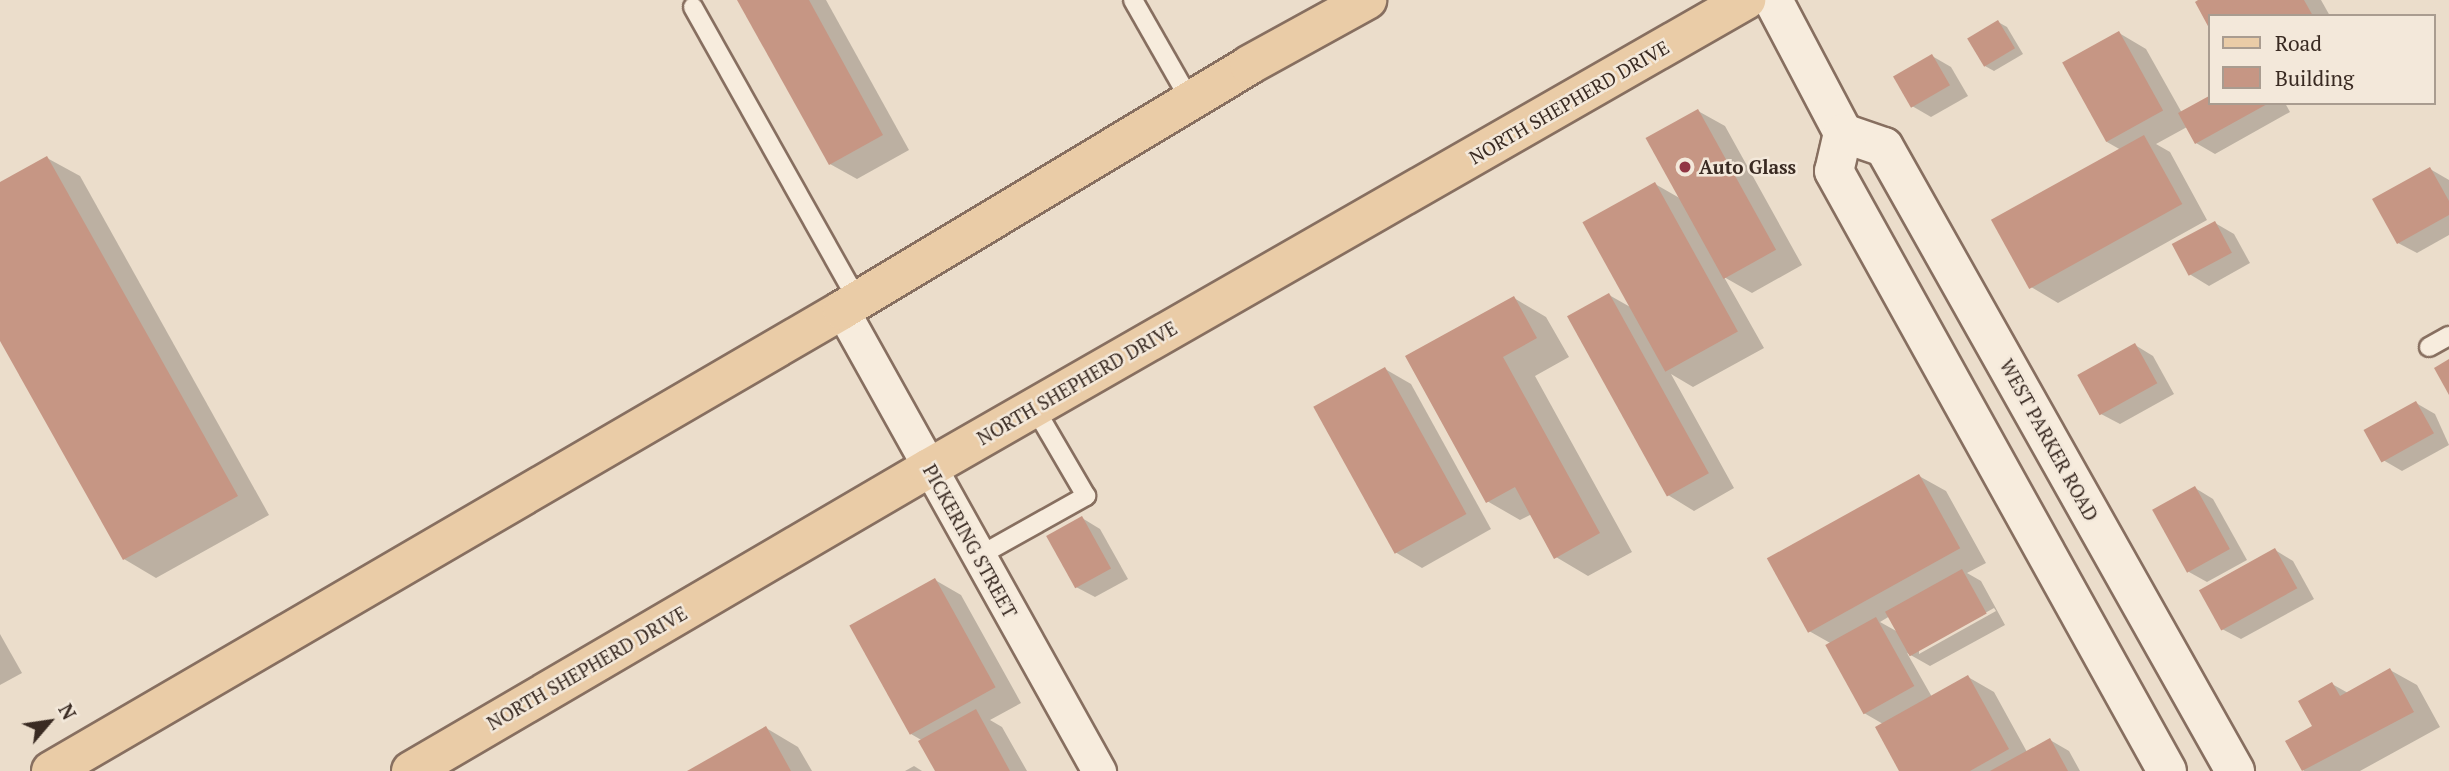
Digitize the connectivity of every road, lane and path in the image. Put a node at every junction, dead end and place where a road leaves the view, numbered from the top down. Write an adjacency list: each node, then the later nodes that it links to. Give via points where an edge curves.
1 (1133, 0): 6 (lane)
2 (1367, 0): 6 (main road)
3 (1746, 0): 11 (main road, NORTH SHEPHERD DRIVE)
4 (1773, 0): 7 (main road)
5 (693, 8): 8 (lane)
6 (1190, 100): 8 (main road)
7 (1843, 132): 12 (main road, WEST PARKER ROAD, via 1884,147); 14 (main road, via 1834,171)
8 (850, 306): 13 (street, PICKERING STREET); 16 (main road)
9 (2449, 336): 10 (lane)
10 (2429, 347)
11 (1034, 407): 13 (main road, NORTH SHEPHERD DRIVE); 15 (lane, via 1086,496)
12 (2056, 455): 14 (main road); 20 (main road, WEST PARKER ROAD)
13 (929, 468): 15 (street, PICKERING STREET); 17 (main road, NORTH SHEPHERD DRIVE)
14 (2010, 484): 19 (main road)
15 (979, 556): 18 (street, PICKERING STREET)
16 (51, 771)
17 (411, 771)
18 (1099, 771)
19 (2167, 771)
20 (2235, 771)

